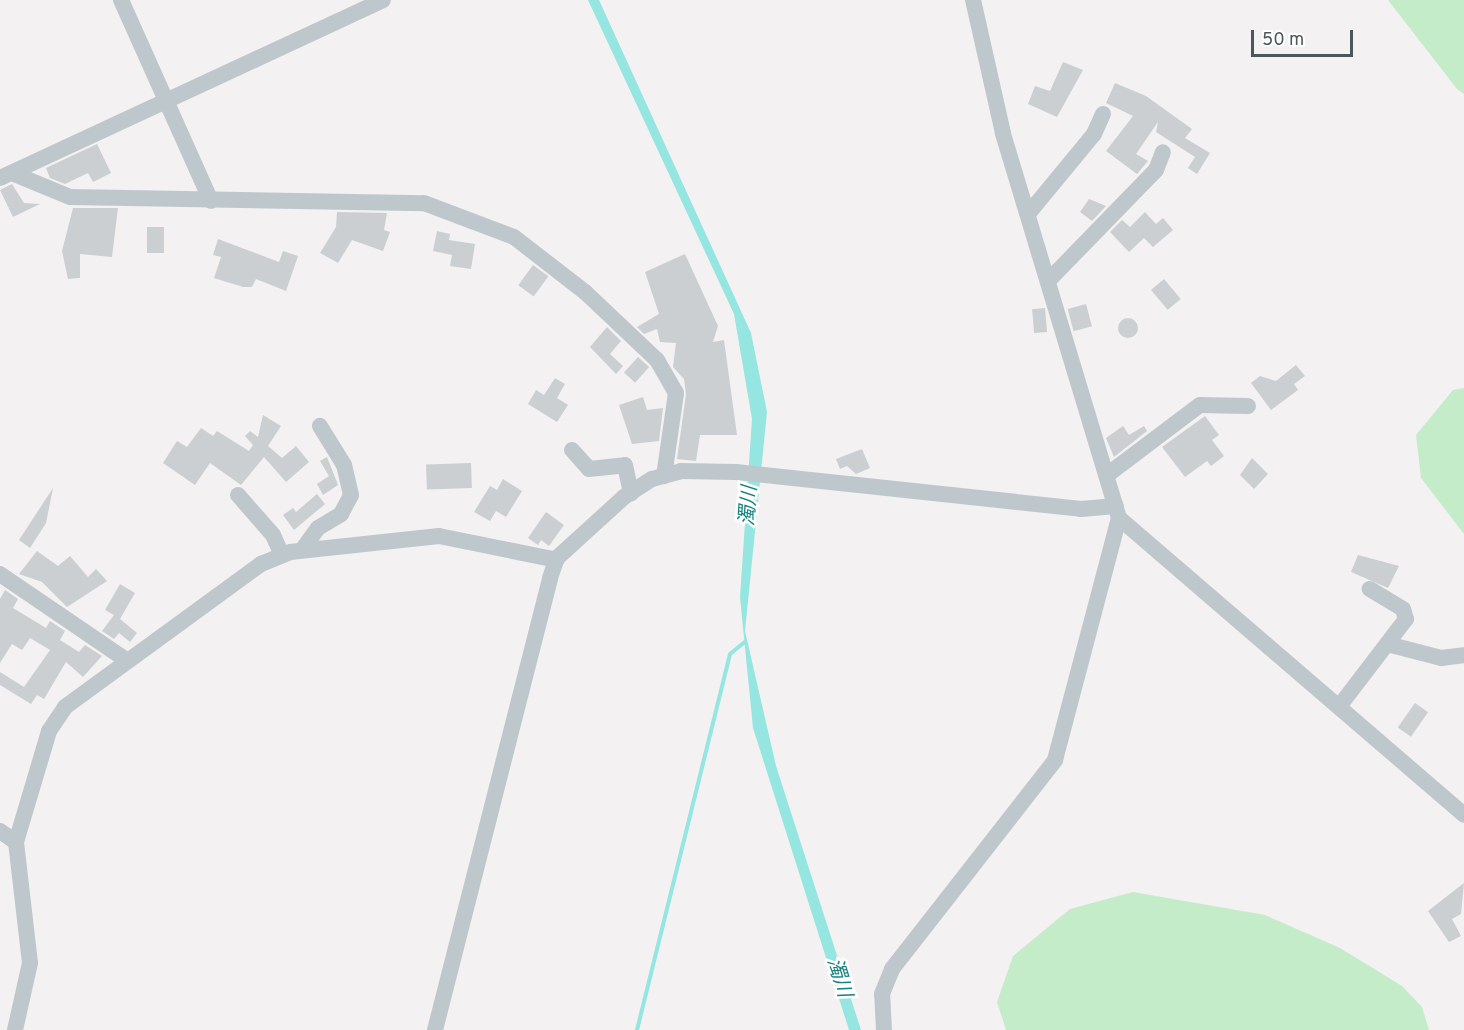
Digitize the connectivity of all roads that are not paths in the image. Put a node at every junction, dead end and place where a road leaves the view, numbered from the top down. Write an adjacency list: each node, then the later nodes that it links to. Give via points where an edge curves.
1 (121, 0): 4 (street)
2 (383, 0): 4 (street)
3 (973, 0): 9 (street)
4 (167, 100): 7 (street); 8 (street)
5 (1102, 114): 9 (street, via 1095,134)
6 (1163, 152): 10 (street, via 1156,170)
7 (6, 175): 8 (street, via 62,196)
8 (211, 201): 15 (street, via 424,204 536,250 629,331 671,383 674,415)
9 (1028, 214): 10 (street)
10 (1048, 281): 14 (street)
11 (1248, 406): 14 (street, via 1200,405)
12 (320, 426): 19 (street, via 344,465 351,495 341,514 318,528)
13 (572, 450): 16 (street, via 589,469 625,465)
14 (1107, 475): 18 (street)
15 (664, 476): 16 (street); 18 (street, via 736,472)
16 (631, 493): 21 (street)
17 (238, 495): 20 (street, via 273,535)
18 (1118, 512): 27 (street); 33 (street, via 1055,760 892,969 882,994)
19 (302, 550): 20 (street); 21 (street, via 439,536)
20 (282, 555): 26 (street, via 261,564)
21 (557, 560): 32 (street)
22 (0, 574): 26 (street)
23 (1370, 589): 24 (street, via 1405,611 1404,624)
24 (1391, 645): 25 (street, via 1442,658); 27 (street)
25 (1464, 655)
26 (126, 660): 30 (street, via 54,720)
27 (1341, 704): 28 (street)
28 (1464, 815)
29 (0, 831): 30 (street)
30 (15, 842): 31 (street, via 30,963)
31 (15, 1030)
32 (435, 1030)
33 (884, 1030)

